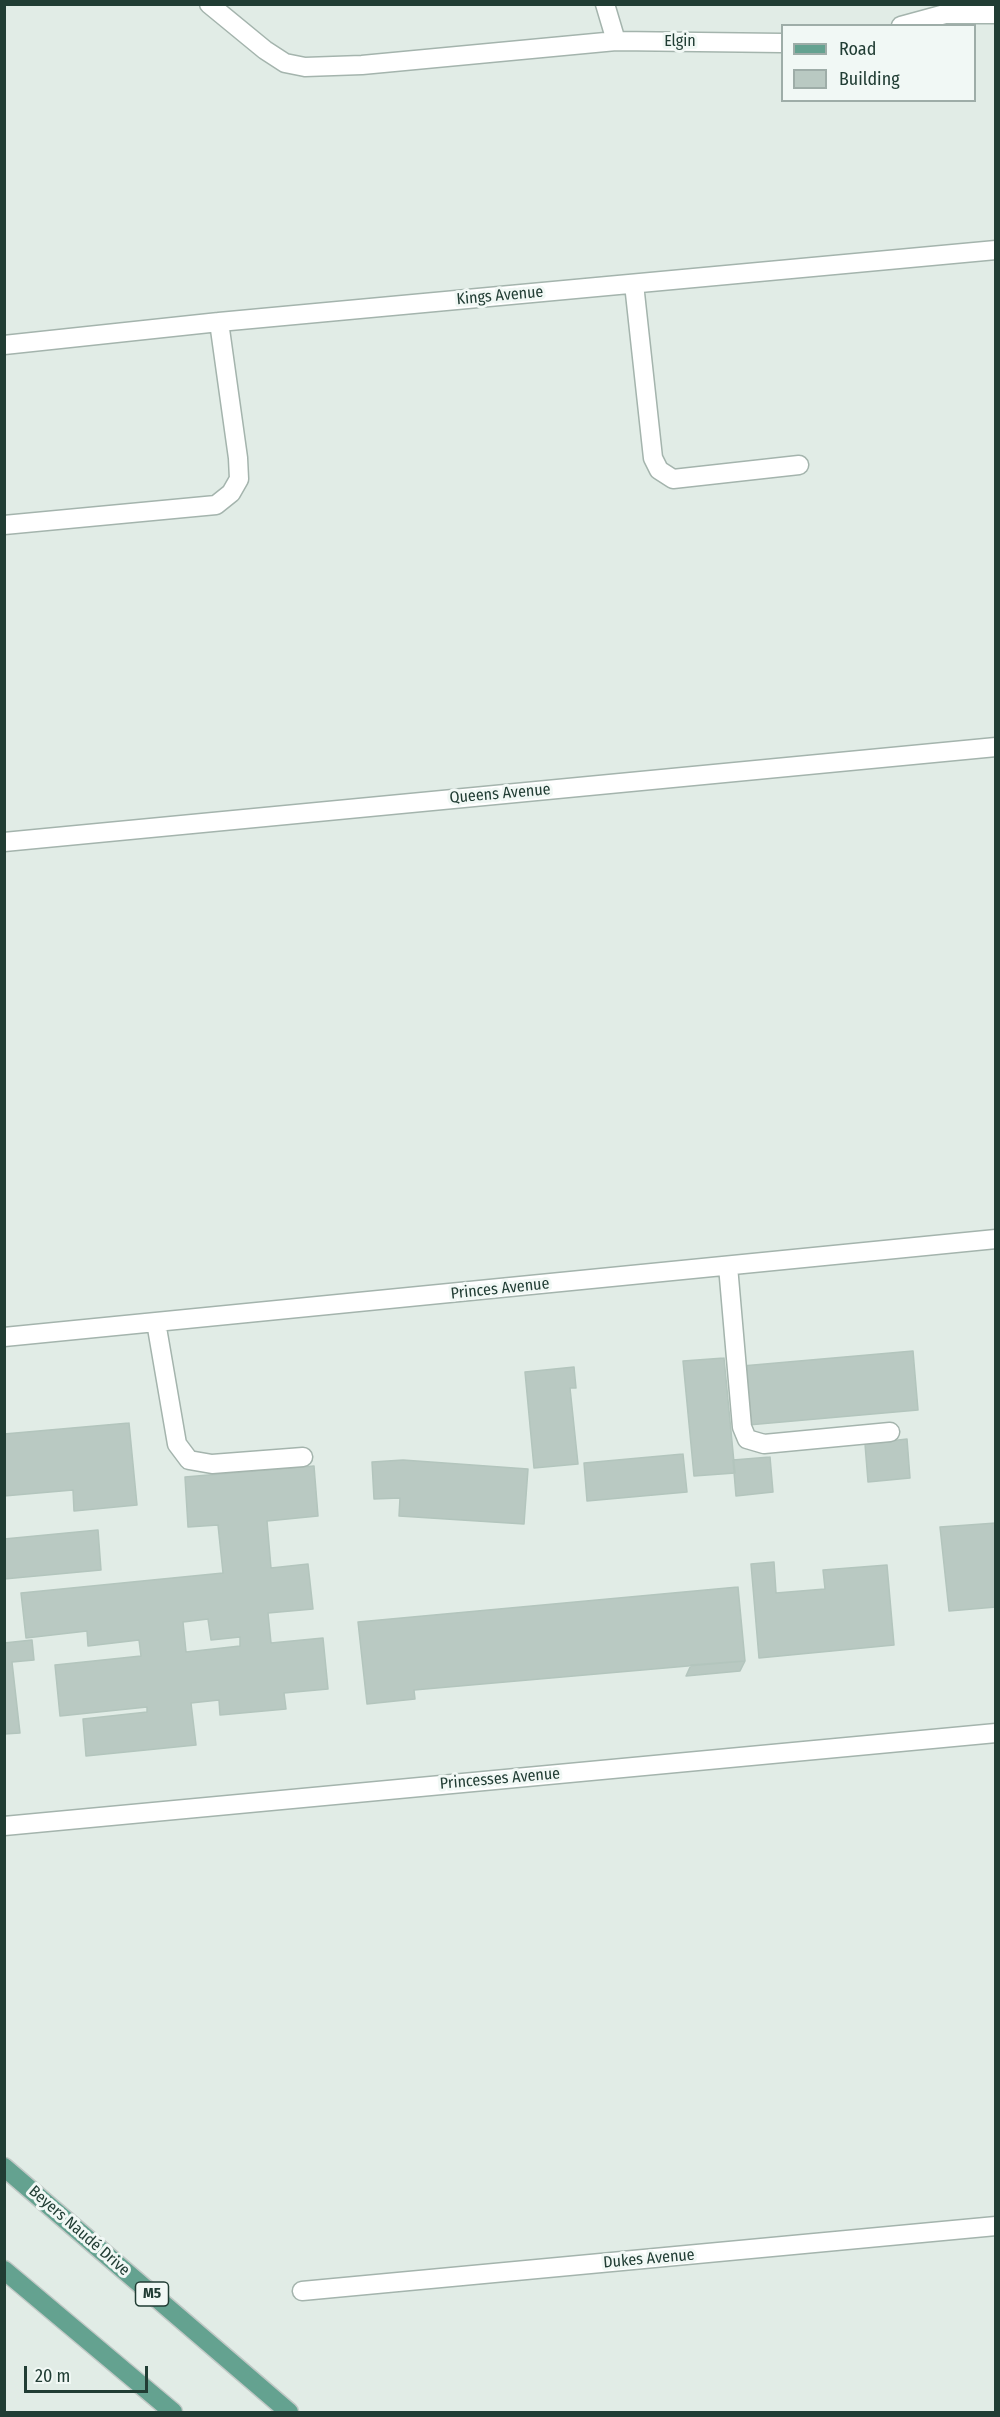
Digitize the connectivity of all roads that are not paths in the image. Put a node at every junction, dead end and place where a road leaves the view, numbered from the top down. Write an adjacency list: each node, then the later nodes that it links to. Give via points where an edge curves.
1 (209, 4): 5 (street, Elgin, via 265,50 285,63 305,67)
2 (605, 4): 5 (street)
3 (996, 14): 4 (street, via 945,14)
4 (908, 24)
5 (616, 41): 6 (street, Elgin)
6 (781, 43)
7 (996, 250): 8 (street, Kings Avenue)
8 (634, 284): 9 (street, Kings Avenue); 11 (street, via 653,458 660,470 673,479)
9 (219, 322): 10 (street, Kings Avenue); 12 (street, via 238,458 239,479 231,493 216,505)
10 (4, 345)
11 (799, 465)
12 (4, 525)
13 (996, 747): 14 (street, Queens Avenue)
14 (4, 842)
15 (996, 1239): 16 (street, Princes Avenue)
16 (728, 1266): 17 (street, Princes Avenue); 19 (street, via 742,1427 747,1439 764,1444)
17 (156, 1322): 18 (street, Princes Avenue); 20 (street, via 177,1444 189,1460 212,1464)
18 (4, 1337)
19 (890, 1432)
20 (303, 1457)
21 (996, 1733): 22 (street, Princesses Avenue)
22 (4, 1826)
23 (8, 2176): 28 (main road, Beyers Naudé Drive / M5)
24 (996, 2226): 26 (street, Dukes Avenue)
25 (4, 2270): 27 (main road)
26 (302, 2291)
27 (173, 2412)
28 (290, 2412)

